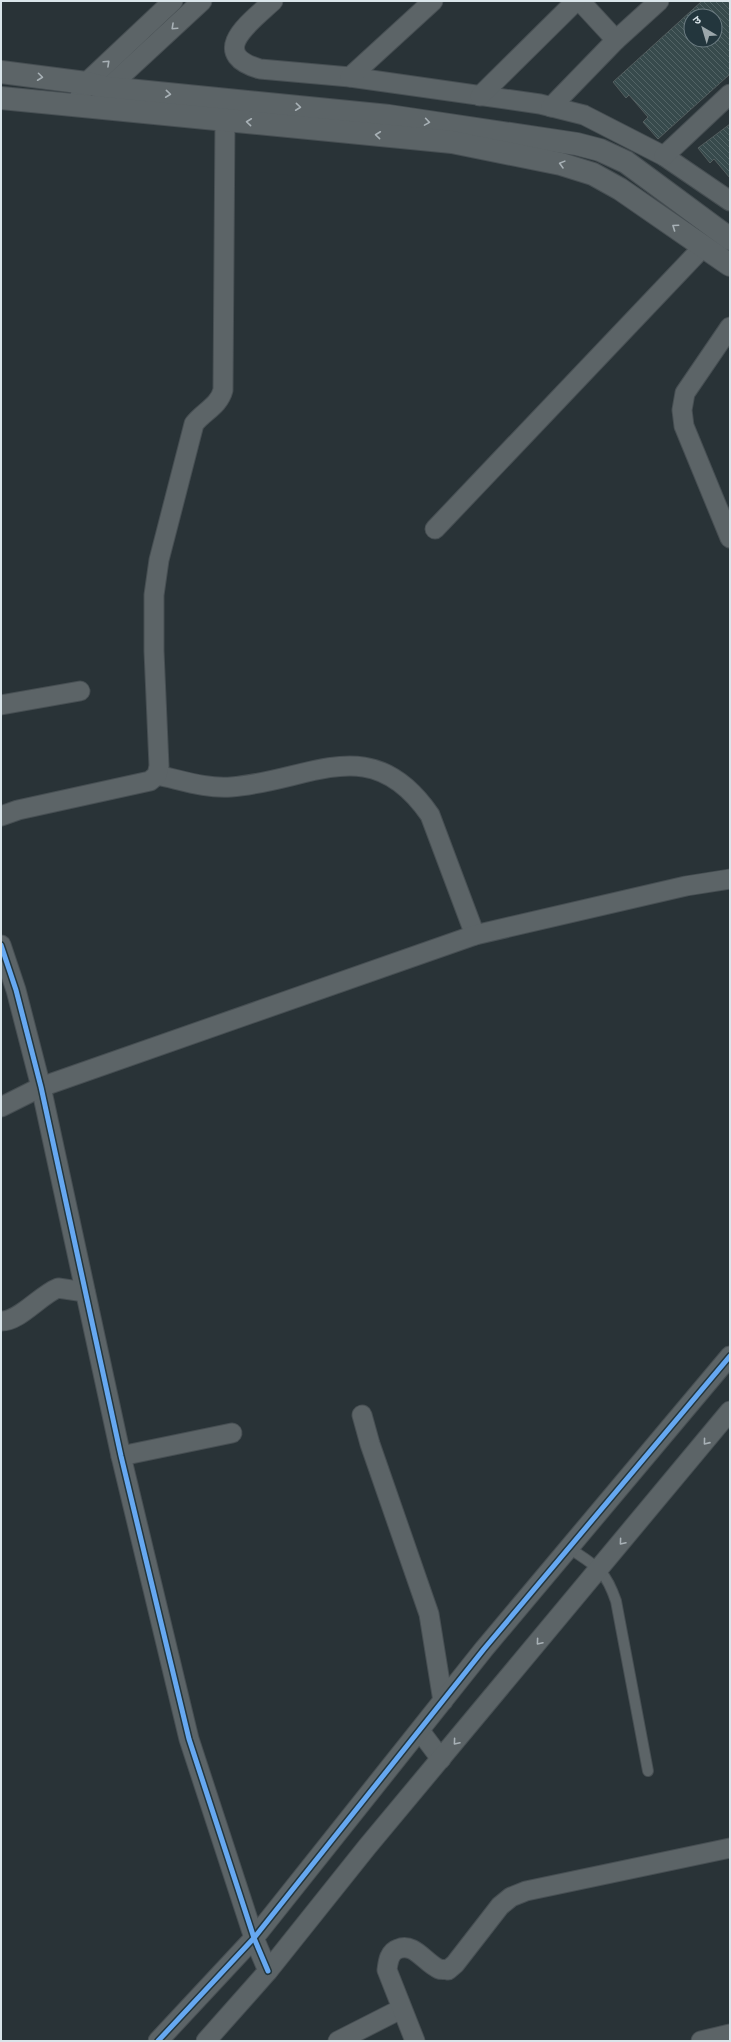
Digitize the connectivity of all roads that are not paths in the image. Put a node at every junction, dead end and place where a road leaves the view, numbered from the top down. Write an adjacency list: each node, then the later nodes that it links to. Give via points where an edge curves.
1 (173, 1): 11 (street, one-way to 1)
2 (202, 1): 14 (street, one-way to 14)
3 (273, 1): 10 (street, via 238,34 234,48 244,63 260,69)
4 (434, 1): 10 (street)
5 (576, 1): 13 (street)
6 (580, 1): 8 (street)
7 (659, 1): 8 (street)
8 (616, 40): 17 (street)
9 (1, 72): 11 (street, one-way to 11)
10 (350, 77): 13 (street)
11 (86, 83): 14 (street); 16 (street)
12 (730, 94): 19 (street)
13 (480, 96): 17 (street)
14 (103, 97): 16 (street); 18 (street); 21 (street, one-way to 21, via 389,116 577,144 600,150 626,162)
15 (1, 98): 16 (street)
16 (76, 105)
17 (551, 107): 19 (street, via 584,115)
18 (225, 119): 22 (street, one-way to 18, via 620,189 593,174 561,164 452,142); 29 (street, via 223,390 221,398 194,424 159,560 154,595 159,766)
19 (664, 156): 20 (street)
20 (730, 201)
21 (730, 239)
22 (704, 246): 23 (street); 25 (street)
23 (730, 265)
24 (730, 327): 26 (street, via 685,393 682,410 684,426)
25 (435, 529)
26 (730, 538)
27 (80, 691): 28 (street)
28 (1, 705)
29 (157, 775): 30 (street, via 150,781 24,808); 32 (street, via 214,787 240,786 345,766 378,770 393,777 419,799 430,815)
30 (1, 816)
31 (730, 879): 32 (street, via 686,886)
32 (474, 935): 34 (street)
33 (1, 945): 34 (street, via 16,990)
34 (41, 1087): 35 (street); 36 (street)
35 (1, 1107)
36 (85, 1292): 37 (street, via 58,1288 16,1317); 42 (street)
37 (1, 1322)
38 (730, 1356): 43 (street)
39 (730, 1412): 44 (street, one-way to 44)
40 (362, 1416): 45 (street, via 429,1614)
41 (232, 1433): 42 (street)
42 (121, 1456): 50 (street, via 189,1739)
43 (569, 1548): 44 (lane); 45 (street)
44 (600, 1569): 47 (street, one-way to 47); 48 (lane, via 610,1582 616,1601)
45 (443, 1702): 46 (street)
46 (420, 1731): 47 (street); 50 (street)
47 (441, 1759): 51 (street)
48 (648, 1771)
49 (730, 1848): 52 (street, via 526,1891 512,1897 500,1906 448,1970 439,1969 410,1948 394,1950 387,1970)
50 (254, 1938): 51 (street); 54 (street)
51 (268, 1971): 55 (street)
52 (401, 2009): 56 (street); 57 (street)
53 (730, 2034): 58 (street)
54 (158, 2041)
55 (206, 2041)
56 (338, 2041)
57 (415, 2041)
58 (701, 2041)

